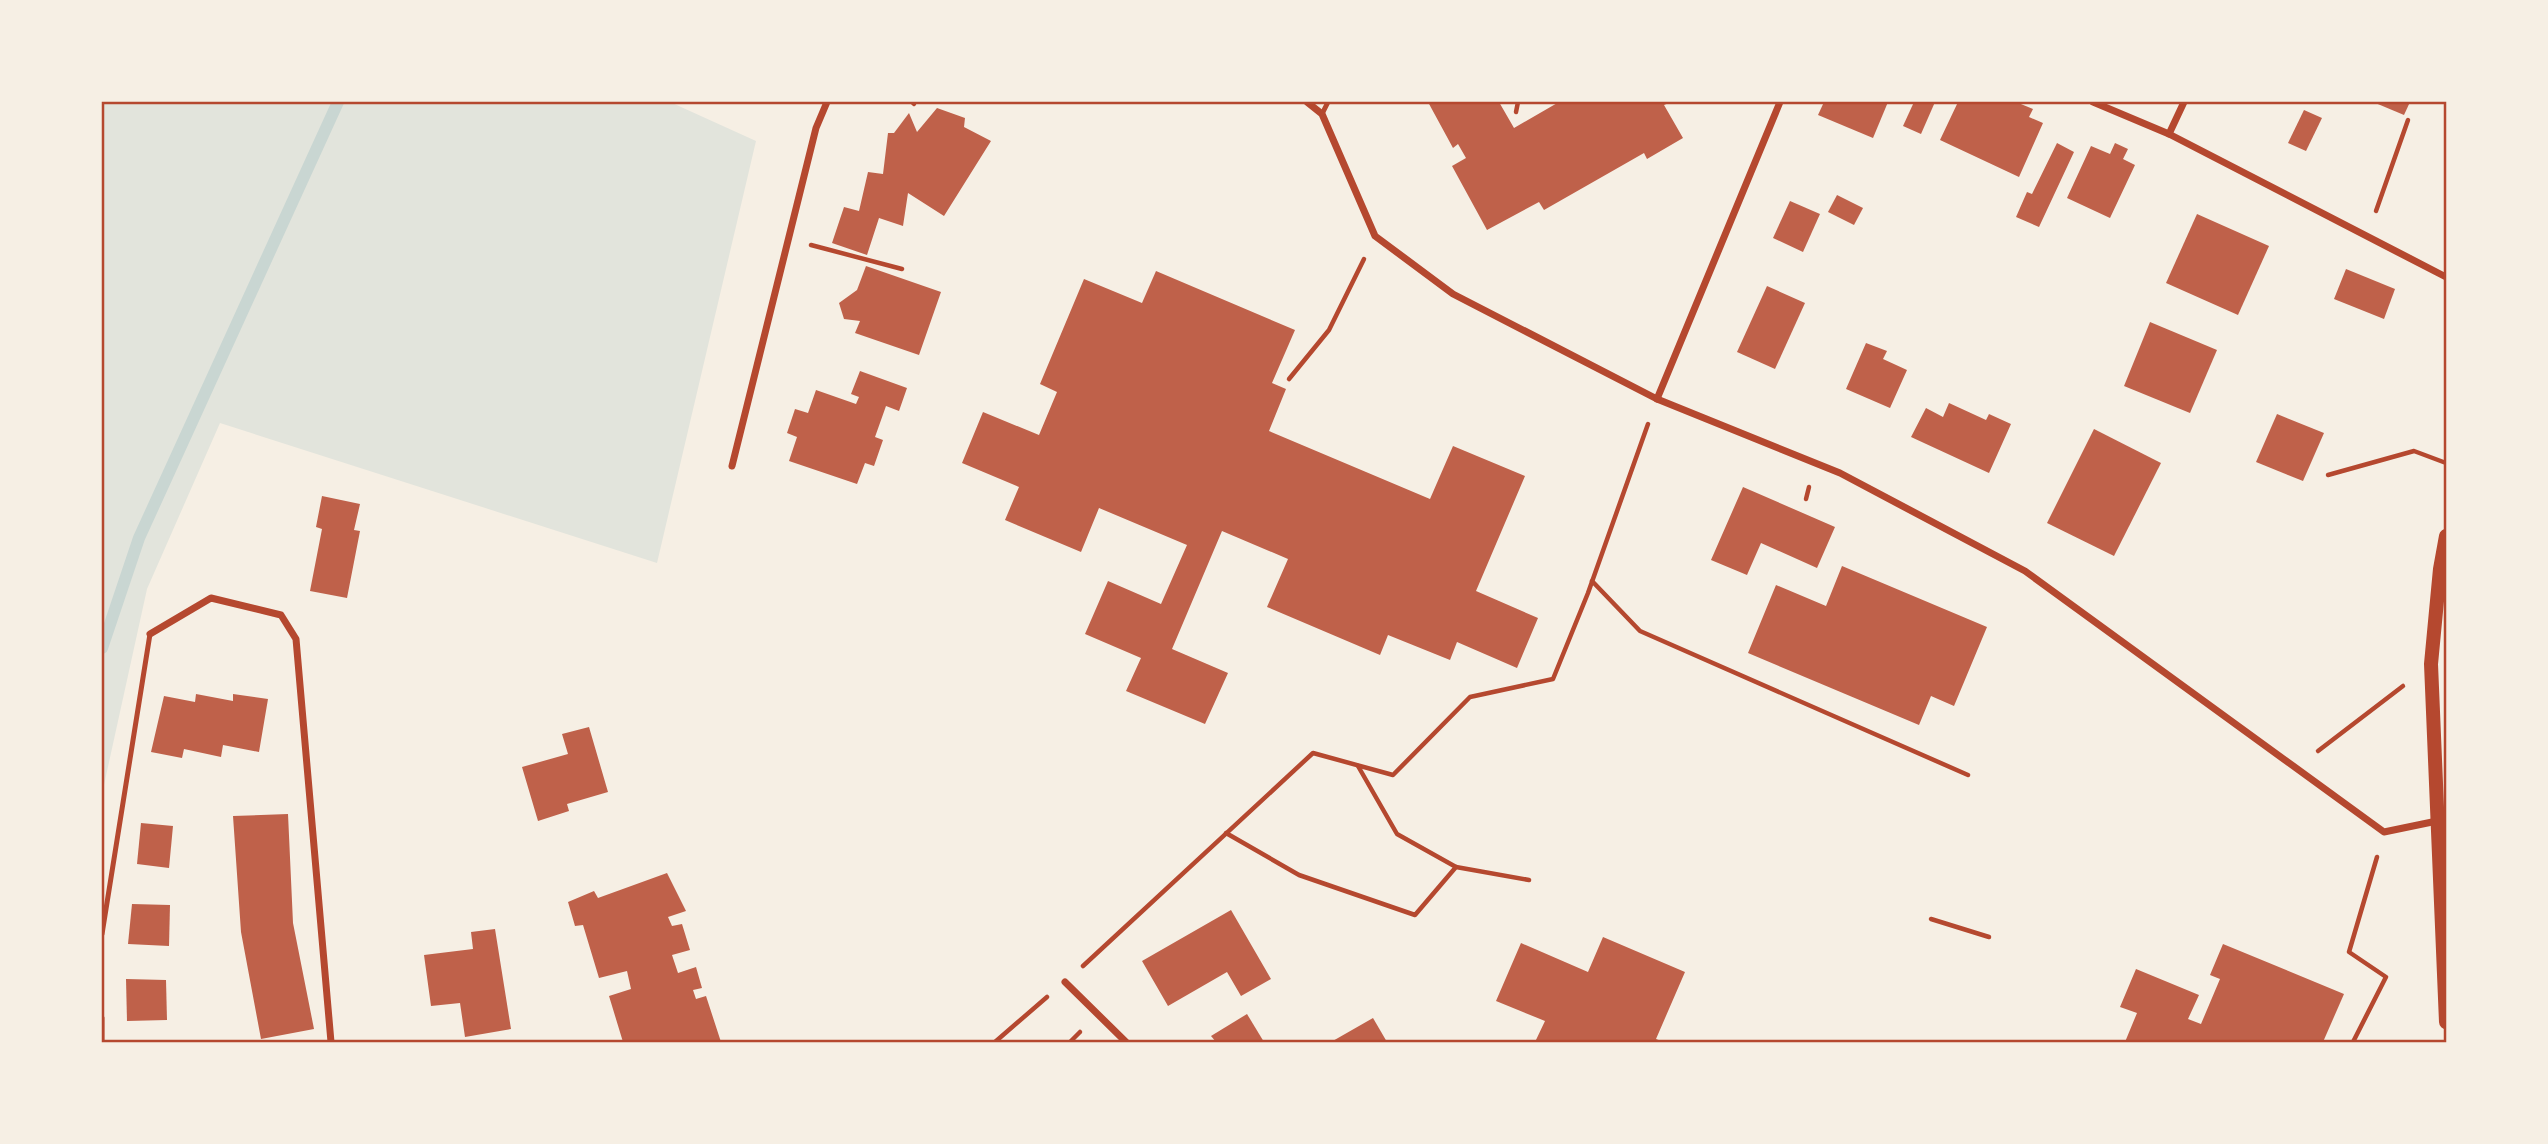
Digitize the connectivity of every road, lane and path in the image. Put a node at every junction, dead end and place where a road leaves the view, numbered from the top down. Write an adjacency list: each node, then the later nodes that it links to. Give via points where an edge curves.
1 (827, 102): 12 (street, via 816,128)
2 (1307, 102): 9 (street)
3 (1328, 102): 9 (lane)
4 (1518, 102): 8 (path)
5 (1780, 102): 18 (street)
6 (2093, 102): 11 (street)
7 (2184, 102): 11 (street)
8 (1517, 112)
9 (1322, 114): 13 (street)
10 (2408, 120): 14 (path)
11 (2169, 134): 14 (street)
12 (790, 235): 15 (path, via 812,246); 20 (street)
13 (1375, 236): 17 (path, via 1329,330); 18 (street, via 1453,294)
14 (2367, 236): 16 (street)
15 (902, 269)
16 (2446, 277)
17 (1289, 379)
18 (1657, 399): 23 (path); 27 (street, via 1840,473 2025,570)
19 (2446, 463): 21 (path, via 2414,451)
20 (732, 466)
21 (2328, 475)
22 (2446, 536): 25 (main road)
23 (1592, 581): 26 (path, via 1553,679 1470,697 1393,775); 28 (path, via 1640,631)
24 (150, 634): 35 (lane); 41 (street, via 211,598 281,615 296,639)
25 (2431, 664): 27 (path); 29 (main road)
26 (1357, 765): 31 (path, via 1313,753); 32 (path, via 1397,834)
27 (2296, 768): 30 (street)
28 (1968, 775)
29 (2438, 821): 30 (street); 39 (main road)
30 (2384, 832): 44 (path, via 2349,952 2386,977)
31 (1226, 833): 32 (path, via 1300,875 1415,915); 37 (path)
32 (1456, 867): 33 (path)
33 (1529, 880)
34 (1930, 919): 36 (path)
35 (102, 934)
36 (1989, 937)
37 (1065, 982): 42 (path); 43 (street)
38 (102, 1018): 40 (lane)
39 (2446, 1022)
40 (102, 1042)
41 (331, 1042)
42 (995, 1042)
43 (1126, 1042)
44 (2353, 1042)

